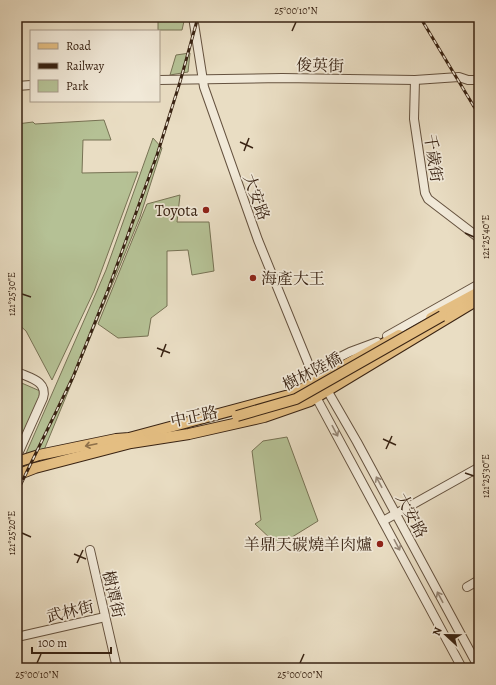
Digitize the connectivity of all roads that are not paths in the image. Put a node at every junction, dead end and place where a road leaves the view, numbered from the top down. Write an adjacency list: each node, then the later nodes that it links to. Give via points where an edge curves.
1 (193, 17): 2 (street, 大安路)
2 (202, 79): 3 (street, 俊英街); 4 (street, 俊英街); 16 (street, 大安路, via 247,211)
3 (160, 80)
4 (415, 80): 5 (street, 俊英街, via 459,77); 8 (street, 千歲街, via 414,119 425,192 428,199)
5 (479, 80)
6 (30, 85): 7 (street)
7 (17, 86)
8 (479, 238)
9 (479, 284): 13 (street)
10 (479, 292): 12 (main road, 樹林陸橋)
11 (479, 299): 12 (main road, 樹林陸橋)
12 (465, 303): 14 (main road, 樹林陸橋); 15 (main road, 樹林陸橋); 21 (main road, 樹林陸橋, bridge, via 296,399 237,416)
13 (377, 342): 14 (street); 16 (street)
14 (346, 364): 18 (main road, 中正路)
15 (369, 366): 19 (main road, 中正路)
16 (310, 369): 18 (street, 大安路)
17 (17, 372): 22 (street, via 39,382 45,392)
18 (315, 380): 19 (street, 大安路); 20 (street, 大安路); 21 (main road, 中正路, via 293,394)
19 (327, 390): 20 (main road, 中正路); 26 (street, 大安路, one-way to 19)
20 (316, 397): 21 (main road, 中正路, via 264,417 189,434); 27 (street, 大安路, one-way to 27)
21 (130, 440): 23 (main road, 中正路, one-way to 23, via 116,439); 25 (main road, 中正路)
22 (17, 456)
23 (17, 462)
24 (478, 471): 26 (street)
25 (17, 475)
26 (396, 514): 27 (street); 35 (street, 大安路, one-way to 26)
27 (384, 521): 34 (street, 大安路, one-way to 34)
28 (90, 550): 31 (street, 樹潭街)
29 (479, 580): 30 (street)
30 (466, 587)
31 (105, 617): 32 (street, 武林街); 33 (street, 樹潭街)
32 (17, 637)
33 (117, 668)
34 (462, 668)
35 (479, 668)

